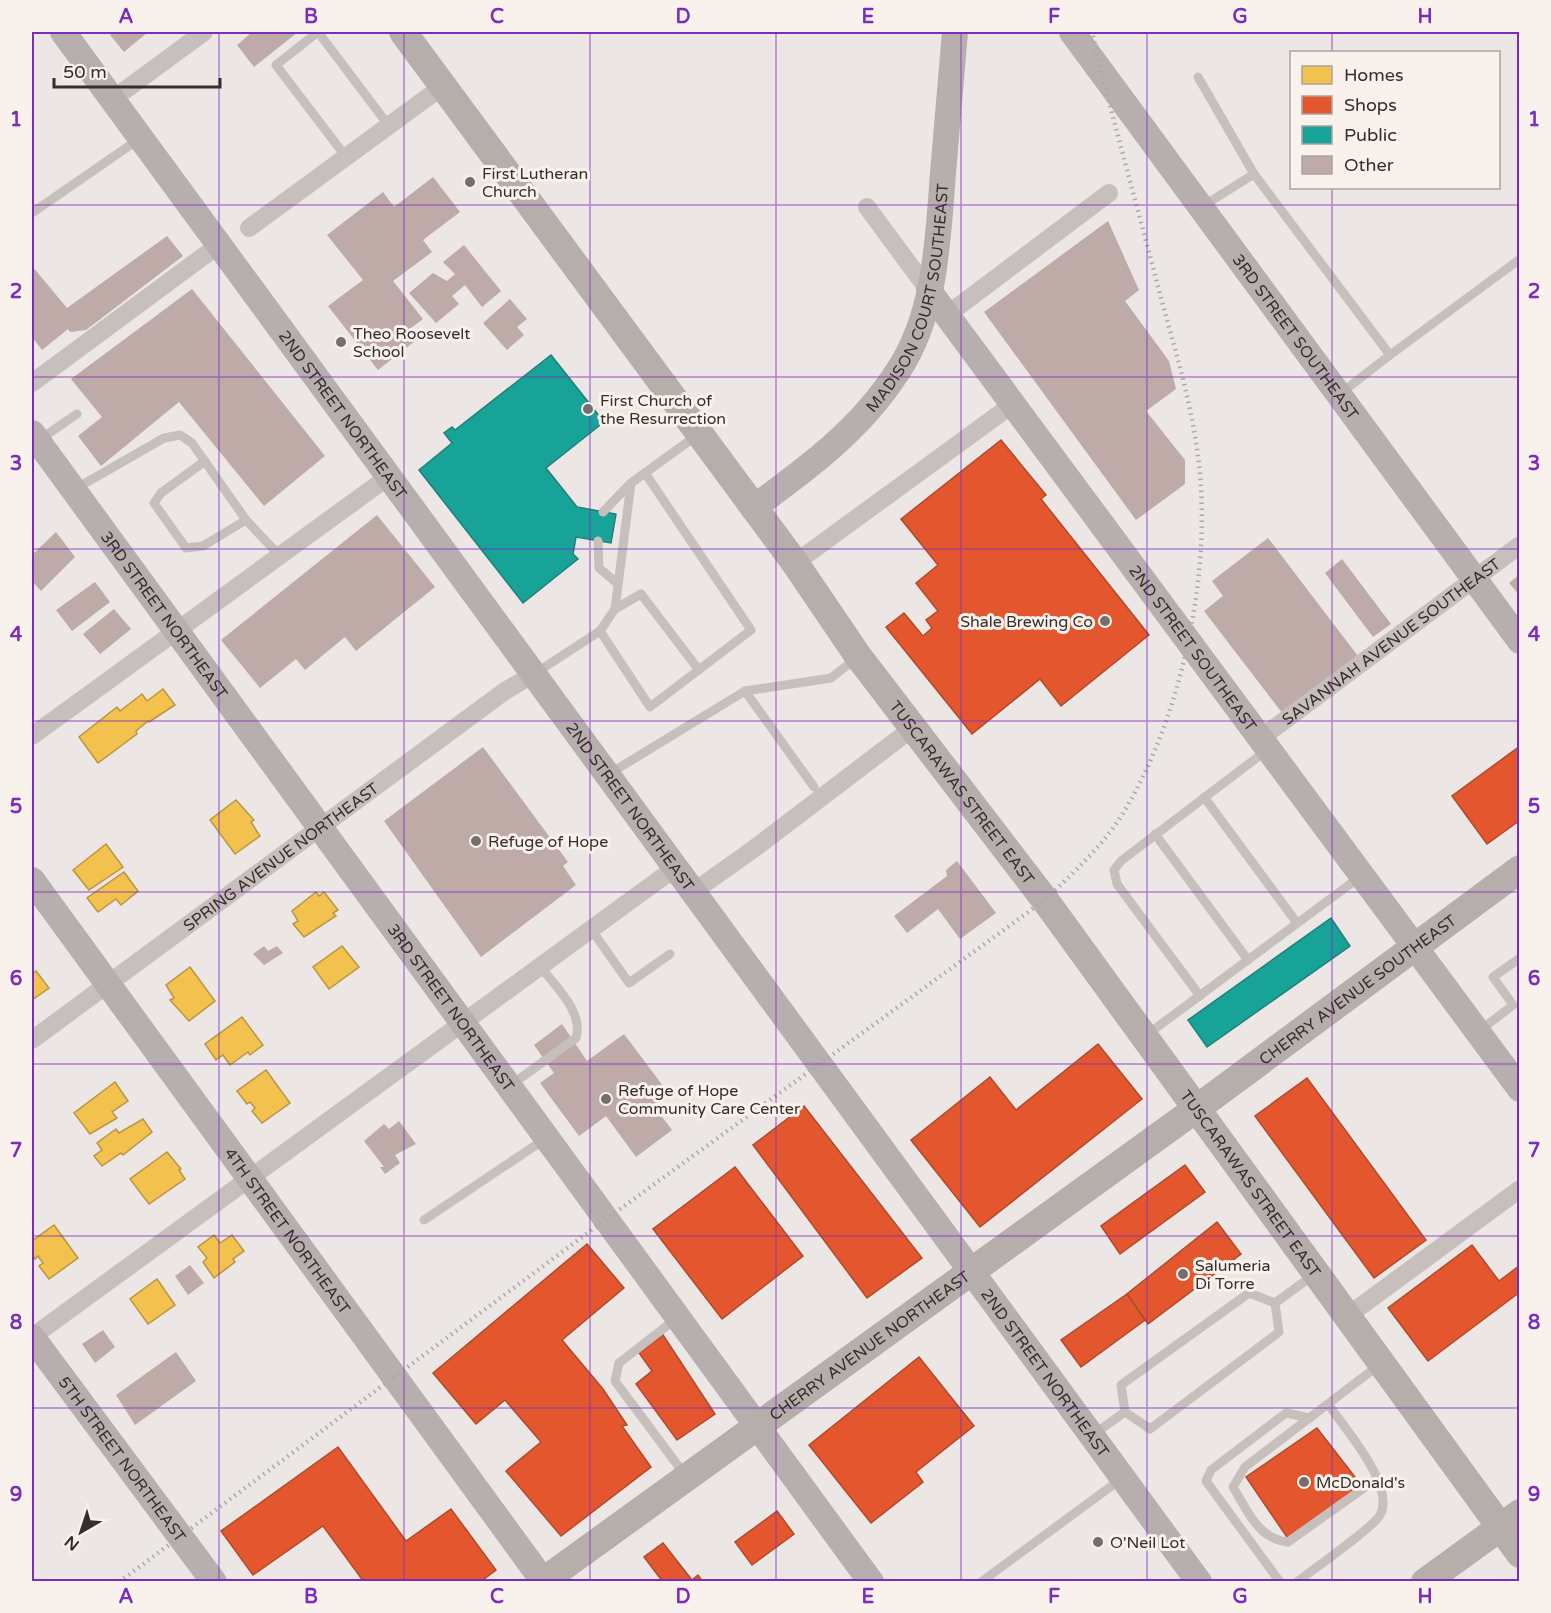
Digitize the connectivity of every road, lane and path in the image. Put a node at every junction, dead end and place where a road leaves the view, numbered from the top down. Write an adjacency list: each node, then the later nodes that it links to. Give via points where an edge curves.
1 (63, 32): 8 (street, 2ND STREET NORTHEAST)
2 (204, 32): 8 (street)
3 (403, 32): 7 (main road, TUSCARAWAS STREET EAST)
4 (955, 32): 20 (street, MADISON COURT SOUTHEAST, via 938,232)
5 (1072, 32): 15 (street, 3RD STREET SOUTHEAST)
6 (1198, 77): 12 (lane)
7 (443, 86): 9 (street); 27 (main road, TUSCARAWAS STREET EAST)
8 (113, 99): 10 (street, 2ND STREET NORTHEAST)
9 (389, 126): 11 (street); 11 (lane, via 318,32 276,65)
10 (141, 138): 16 (lane); 18 (street, 2ND STREET NORTHEAST)
11 (346, 157): 17 (street)
12 (1254, 174): 15 (lane); 22 (lane)
13 (1109, 193): 21 (street)
14 (867, 207): 20 (street, 2ND STREET SOUTHEAST)
15 (1201, 207): 24 (street, 3RD STREET SOUTHEAST)
16 (32, 213)
17 (249, 228)
18 (220, 244): 23 (street); 31 (street, 2ND STREET NORTHEAST)
19 (1520, 260): 22 (lane)
20 (929, 291): 21 (street, 2ND STREET SOUTHEAST); 34 (street, MADISON COURT SOUTHEAST, via 914,340 881,396 837,444)
21 (947, 315): 25 (street, 2ND STREET SOUTHEAST)
22 (1390, 355): 24 (lane)
23 (32, 382)
24 (1340, 394): 41 (street, 3RD STREET SOUTHEAST)
25 (1013, 404): 40 (street); 53 (street, 2ND STREET SOUTHEAST)
26 (77, 414): 28 (lane)
27 (699, 434): 30 (lane); 34 (main road, TUSCARAWAS STREET EAST)
28 (34, 437): 33 (street, 3RD STREET NORTHEAST)
29 (205, 461): 33 (lane, via 192,443 180,435 164,438); 36 (lane); 36 (lane, via 161,493 154,503 186,548 203,546)
30 (645, 473): 32 (lane); 48 (lane, via 751,630)
31 (388, 477): 39 (street); 49 (street, 2ND STREET NORTHEAST)
32 (631, 483): 35 (lane); 42 (lane)
33 (73, 490): 45 (street, 3RD STREET NORTHEAST)
34 (753, 508): 40 (main road, TUSCARAWAS STREET EAST)
35 (603, 512)
36 (246, 520): 39 (lane)
37 (598, 541): 42 (lane, via 599,568)
38 (1520, 545): 41 (street, SAVANNAH AVENUE SOUTHEAST)
39 (280, 556): 45 (street)
40 (795, 563): 47 (main road, TUSCARAWAS STREET EAST)
41 (1474, 579): 46 (street, 3RD STREET SOUTHEAST); 53 (street, SAVANNAH AVENUE SOUTHEAST)
42 (618, 584): 43 (lane)
43 (615, 609): 44 (lane); 48 (lane, via 641,594)
44 (600, 631): 48 (lane, via 650,707); 49 (lane)
45 (177, 632): 52 (street); 57 (street, 3RD STREET NORTHEAST)
46 (1520, 641)
47 (858, 656): 50 (lane, via 831,678); 51 (main road, TUSCARAWAS STREET EAST)
48 (699, 670)
49 (532, 675): 54 (street, 2ND STREET NORTHEAST); 57 (street, SPRING AVENUE NORTHEAST)
50 (745, 691): 54 (lane); 55 (lane)
51 (914, 727): 63 (street); 75 (main road, TUSCARAWAS STREET EAST)
52 (32, 736)
53 (1265, 743): 56 (lane); 61 (street, 2ND STREET SOUTHEAST)
54 (607, 776): 59 (street, 2ND STREET NORTHEAST)
55 (814, 787)
56 (1204, 797): 58 (lane); 64 (lane)
57 (319, 826): 71 (street, SPRING AVENUE NORTHEAST); 73 (street, 3RD STREET NORTHEAST)
58 (1155, 834): 69 (lane); 72 (lane, via 1120,861 1114,877)
59 (675, 868): 63 (street, 2ND STREET NORTHEAST); 65 (street)
60 (1520, 869): 66 (main road, CHERRY AVENUE SOUTHEAST)
61 (1363, 875): 64 (lane); 66 (street, 2ND STREET SOUTHEAST)
62 (32, 880): 71 (street, 4TH STREET NORTHEAST)
63 (693, 892): 84 (street, 2ND STREET NORTHEAST)
64 (1297, 924): 69 (lane)
65 (591, 929): 67 (lane, via 629,982); 70 (street)
66 (1415, 946): 74 (street, 2ND STREET SOUTHEAST); 79 (main road, CHERRY AVENUE SOUTHEAST)
67 (670, 954)
68 (1520, 958): 74 (lane, via 1493,977 1513,1005)
69 (1248, 960): 72 (lane)
70 (540, 966): 73 (street); 77 (lane, via 575,1013 580,1027 576,1038)
71 (108, 984): 76 (street, SPRING AVENUE NORTHEAST); 81 (street, 4TH STREET NORTHEAST)
72 (1200, 996): 75 (lane)
73 (463, 1023): 77 (street, 3RD STREET NORTHEAST); 81 (street)
74 (1478, 1032): 78 (street, 2ND STREET SOUTHEAST)
75 (1144, 1037): 79 (main road, TUSCARAWAS STREET EAST)
76 (32, 1040)
77 (509, 1086): 80 (street, 3RD STREET NORTHEAST)
78 (1520, 1089)
79 (1196, 1109): 84 (main road, CHERRY AVENUE NORTHEAST); 85 (main road, TUSCARAWAS STREET EAST)
80 (547, 1138): 83 (lane); 88 (street, 3RD STREET NORTHEAST)
81 (250, 1179): 89 (street); 102 (street, 4TH STREET NORTHEAST)
82 (1520, 1189): 87 (street)
83 (424, 1220)
84 (971, 1271): 94 (main road, CHERRY AVENUE NORTHEAST); 95 (street, 2ND STREET NORTHEAST)
85 (1315, 1274): 86 (lane); 87 (main road, TUSCARAWAS STREET EAST)
86 (1275, 1303): 92 (lane, via 1248,1293 1121,1385); 92 (lane, via 1279,1332 1150,1429)
87 (1346, 1317): 90 (main road, TUSCARAWAS STREET EAST)
88 (678, 1318): 94 (street, 3RD STREET NORTHEAST); 96 (lane, via 619,1363 615,1381)
89 (32, 1337): 101 (street, 5TH STREET NORTHEAST)
90 (1380, 1364): 91 (lane); 99 (main road, TUSCARAWAS STREET EAST)
91 (1328, 1404): 93 (lane); 98 (lane)
92 (1125, 1412): 95 (lane)
93 (1310, 1418): 98 (lane, via 1245,1467 1233,1487 1267,1538 1288,1542); 106 (lane, via 1286,1413 1211,1470 1206,1481)
94 (758, 1426): 96 (main road, CHERRY AVENUE NORTHEAST); 103 (street, 3RD STREET NORTHEAST)
95 (1092, 1436): 97 (street, 2ND STREET NORTHEAST)
96 (686, 1477): 102 (main road, CHERRY AVENUE NORTHEAST)
97 (1123, 1478): 104 (lane); 105 (street, 2ND STREET NORTHEAST)
98 (1378, 1478): 107 (lane, via 1385,1500 1379,1517)
99 (1510, 1520): 100 (main road, TUSCARAWAS STREET EAST); 108 (main road)
100 (1520, 1554)
101 (214, 1581)
102 (543, 1581)
103 (871, 1581)
104 (981, 1581)
105 (1199, 1581)
106 (1280, 1581)
107 (1297, 1581)
108 (1425, 1581)

